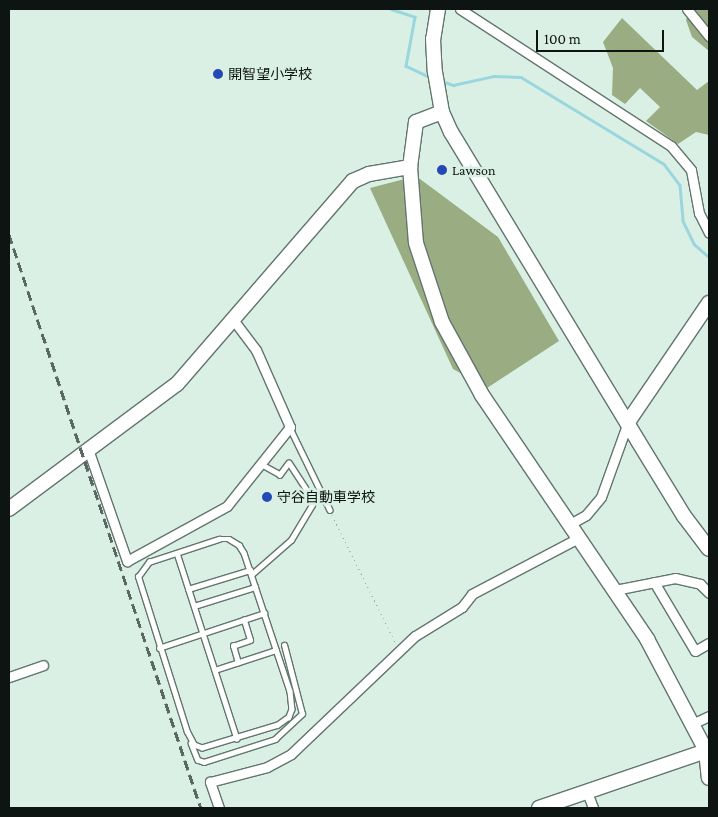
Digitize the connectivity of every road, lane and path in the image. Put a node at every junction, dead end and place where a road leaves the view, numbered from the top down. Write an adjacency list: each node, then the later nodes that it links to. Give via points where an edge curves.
1 (438, 9): 5 (street, via 433,54)
2 (460, 9): 7 (street, via 671,146 691,170 698,214)
3 (687, 9): 4 (street)
4 (709, 36)
5 (442, 112): 6 (street, via 416,122); 10 (street)
6 (410, 167): 9 (street, via 369,174 354,181); 16 (street, via 416,243 426,281 446,330 482,395)
7 (709, 233)
8 (709, 303): 10 (street)
9 (233, 320): 11 (street, via 256,350); 12 (street, via 177,384)
10 (628, 422): 16 (street, via 601,497 586,515); 18 (street, via 684,516)
11 (290, 427): 13 (street); 15 (lane)
12 (88, 449): 13 (street, via 127,561 227,506); 14 (street)
13 (260, 464): 20 (lane, via 280,475 289,463 312,504 291,540)
14 (9, 509)
15 (330, 510): 34 (path)
16 (570, 524): 17 (street)
17 (578, 538): 24 (street); 34 (street, via 472,594 462,607 415,636)
18 (709, 549)
19 (177, 553): 20 (lane, via 229,539 239,545); 23 (lane); 32 (lane, via 149,562 138,577)
20 (250, 573): 22 (lane); 23 (lane)
21 (654, 582): 24 (street); 25 (street, via 675,578 700,584); 30 (street, via 695,651)
22 (255, 587): 26 (lane); 27 (lane)
23 (188, 589): 26 (lane)
24 (615, 590): 40 (street)
25 (709, 593)
26 (194, 606): 29 (lane)
27 (264, 613): 28 (lane); 33 (lane)
28 (244, 620): 29 (lane); 35 (lane, via 250,640 233,646)
29 (203, 634): 32 (lane); 37 (lane)
30 (709, 643)
31 (284, 645): 41 (lane, via 302,714 275,739 204,762 198,760)
32 (159, 648): 41 (lane)
33 (276, 650): 35 (lane); 42 (lane, via 292,701 289,717 278,725)
34 (400, 651): 46 (street, via 291,754 266,767 210,782)
35 (238, 663): 37 (lane)
36 (43, 664): 38 (street)
37 (215, 670): 42 (lane)
38 (9, 677)
39 (709, 716): 40 (street)
40 (694, 723): 43 (street)
41 (190, 739): 42 (lane, via 202,748)
42 (238, 739)
43 (708, 752): 44 (street); 45 (street)
44 (709, 778)
45 (587, 792): 47 (street); 48 (street)
46 (219, 808)
47 (539, 808)
48 (593, 808)

